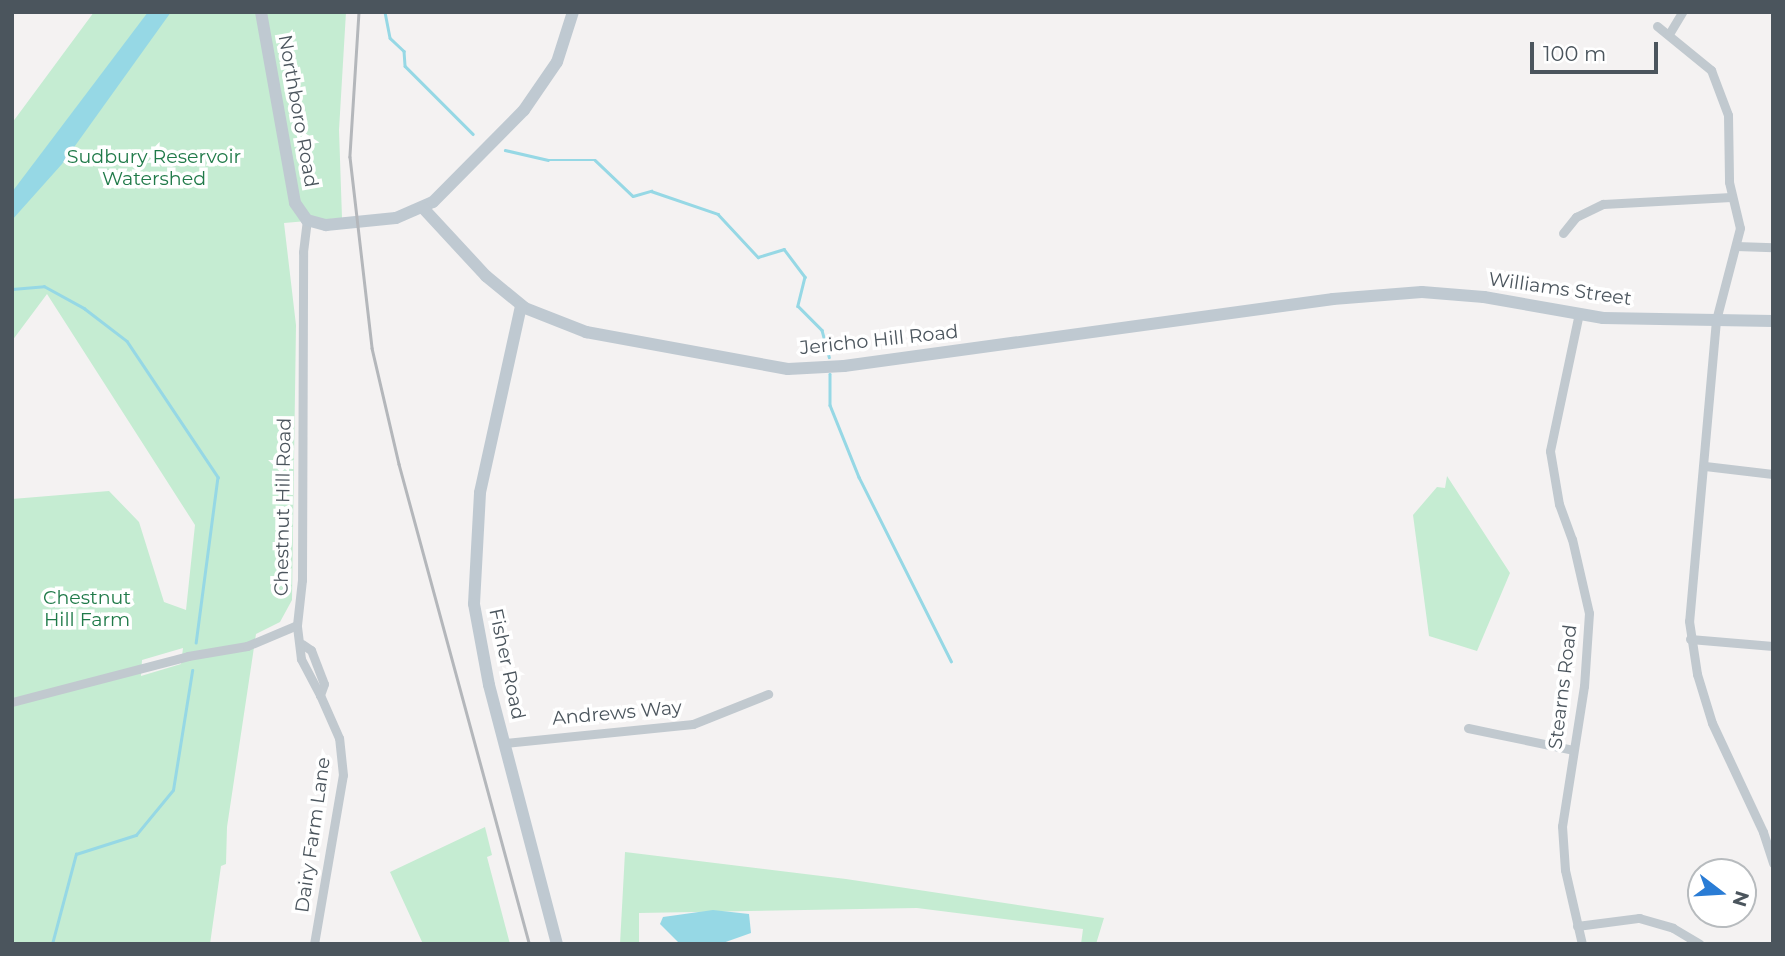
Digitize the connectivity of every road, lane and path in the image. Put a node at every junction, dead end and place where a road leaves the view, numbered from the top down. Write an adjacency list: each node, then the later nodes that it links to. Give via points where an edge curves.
1 (261, 12): 8 (street, Northboro Road, via 292,187 299,211)
2 (573, 12): 7 (street, via 556,62 524,110)
3 (1682, 12): 5 (street)
4 (1657, 26): 5 (street)
5 (1669, 34): 6 (street, via 1702,59 1718,81 1728,115)
6 (1731, 197): 9 (street, via 1603,204 1576,216); 10 (street, via 1740,217)
7 (424, 208): 8 (street, via 396,218 359,222); 13 (street, Jericho Hill Road, via 481,271)
8 (307, 220): 19 (street, Chestnut Hill Road, via 303,252 302,580)
9 (1563, 233)
10 (1736, 246): 11 (street); 15 (street)
11 (1773, 247)
12 (1384, 295): 13 (street, Jericho Hill Road, via 813,369 751,364 644,345 569,327); 14 (street, Williams Street, via 1456,293)
13 (521, 306): 25 (street, Fisher Road, via 483,476 474,568 478,637)
14 (1579, 313): 15 (street, Williams Street, via 1626,319); 26 (street, Stearns Road, via 1550,451 1559,504 1590,613)
15 (1716, 320): 16 (street, Williams Street); 17 (street)
16 (1773, 321)
17 (1705, 466): 18 (street); 20 (street)
18 (1773, 474)
19 (297, 625): 23 (street, via 247,646 188,656); 29 (street, Dairy Farm Lane, via 301,659 339,738 343,775)
20 (1690, 639): 21 (street); 27 (street, via 1712,723)
21 (1773, 646)
22 (768, 694): 25 (street, Andrews Way, via 693,724)
23 (12, 702)
24 (1468, 728): 26 (street)
25 (506, 743): 30 (street, Fisher Road)
26 (1573, 750): 28 (street, Stearns Road, via 1562,846)
27 (1773, 863)
28 (1577, 926): 31 (street, Stearns Road); 32 (street, via 1639,918 1673,928)
29 (314, 944)
30 (556, 944)
31 (1582, 944)
32 (1700, 944)

